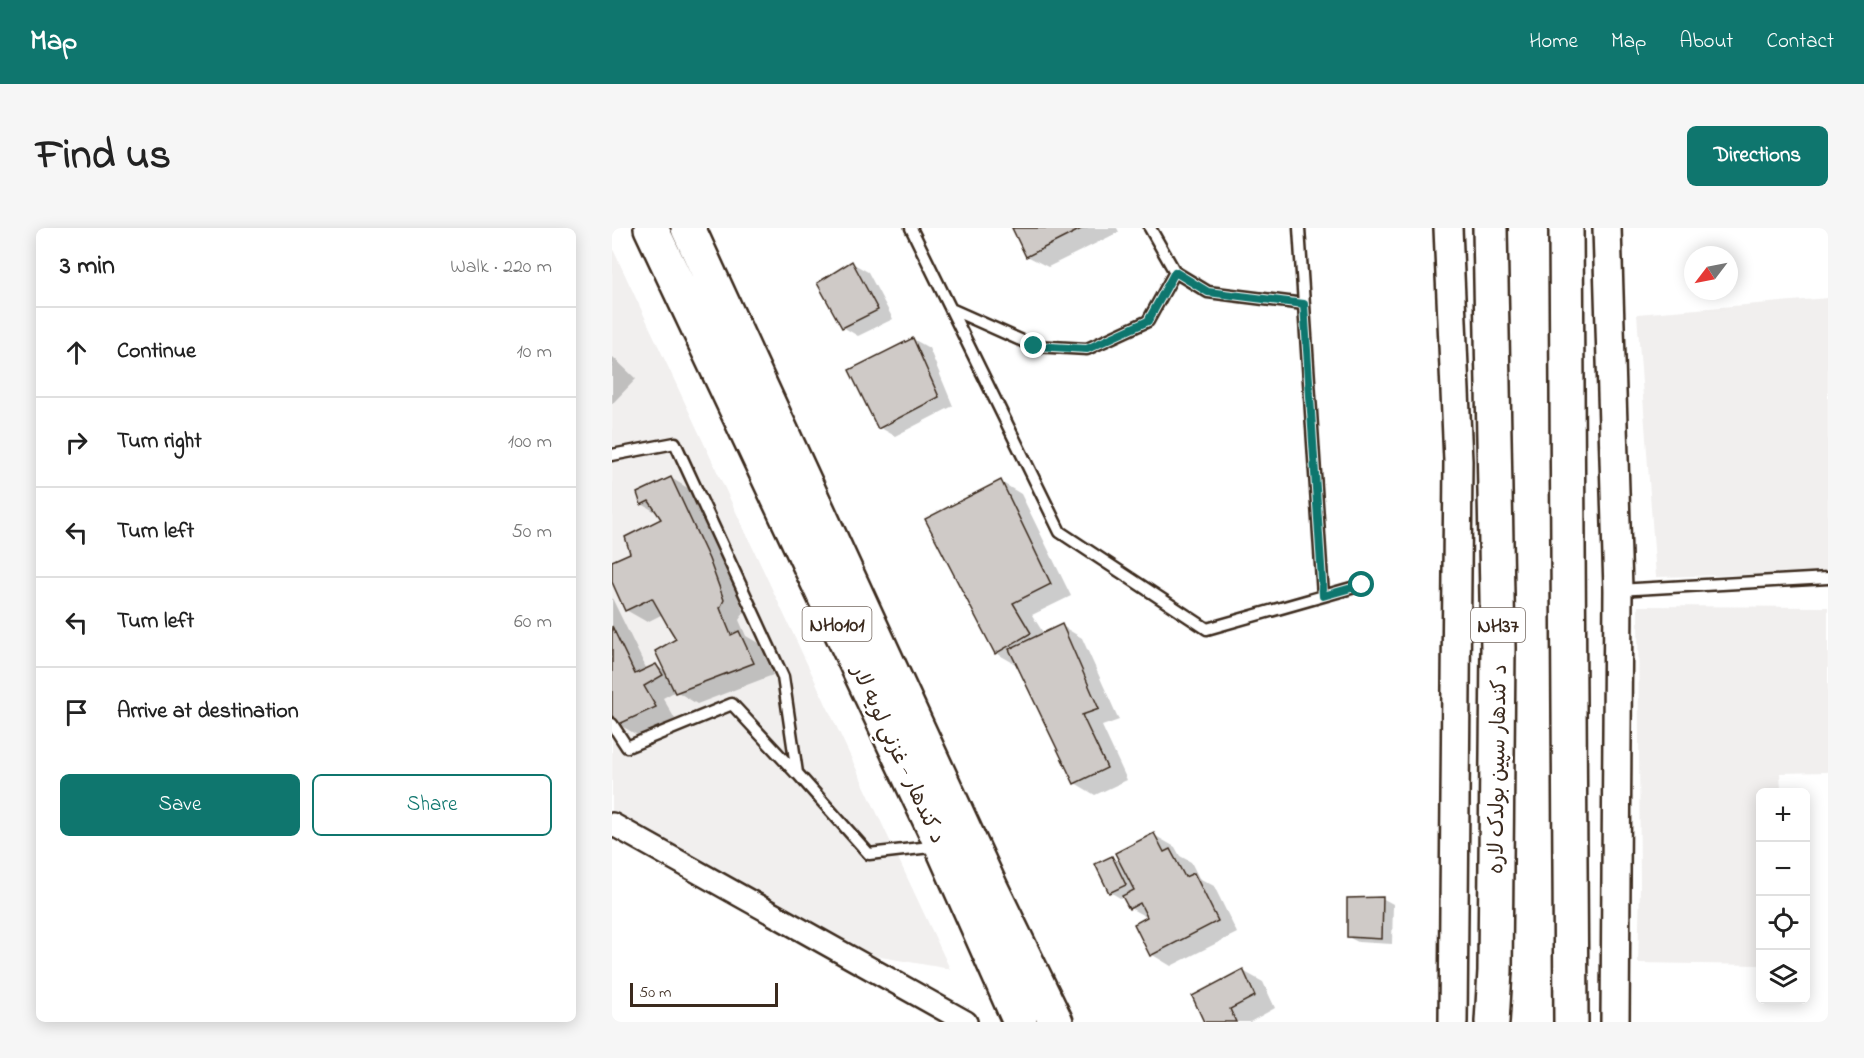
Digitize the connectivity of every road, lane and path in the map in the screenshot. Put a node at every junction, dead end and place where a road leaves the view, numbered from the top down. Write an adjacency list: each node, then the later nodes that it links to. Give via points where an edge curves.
1 (651, 228): 21 (highway, د کندهار - غزني لويه لار / NH0101)
2 (688, 228): 24 (highway, د کندهار - غزني لويه لار / NH0101)
3 (911, 228): 12 (lane)
4 (1150, 228): 10 (lane)
5 (1299, 228): 11 (lane)
6 (1448, 228): 25 (street, via 1458,461)
7 (1490, 228): 26 (highway, د کندهار سپین بولدک لاره / NH37, via 1498,648)
8 (1566, 228): 27 (highway)
9 (1607, 228): 16 (street)
10 (1175, 272): 11 (lane, via 1208,292); 12 (lane, via 1148,321 1087,349 1034,346)
11 (1304, 304): 17 (lane)
12 (951, 309): 17 (lane, via 1060,532 1207,629)
13 (612, 455): 19 (lane, via 675,443 783,677)
14 (1828, 578): 16 (lane)
15 (1362, 585): 17 (lane)
16 (1618, 590): 28 (street)
17 (1323, 596)
18 (612, 724): 19 (lane, via 627,747 732,704)
19 (797, 773): 21 (lane, via 869,854)
20 (612, 824): 22 (street)
21 (942, 846): 23 (highway, د کندهار - غزني لويه لار / NH0101)
22 (966, 1022)
23 (1020, 1022)
24 (1056, 1022)
25 (1453, 1022)
26 (1492, 1022)
27 (1571, 1022)
28 (1615, 1022)

